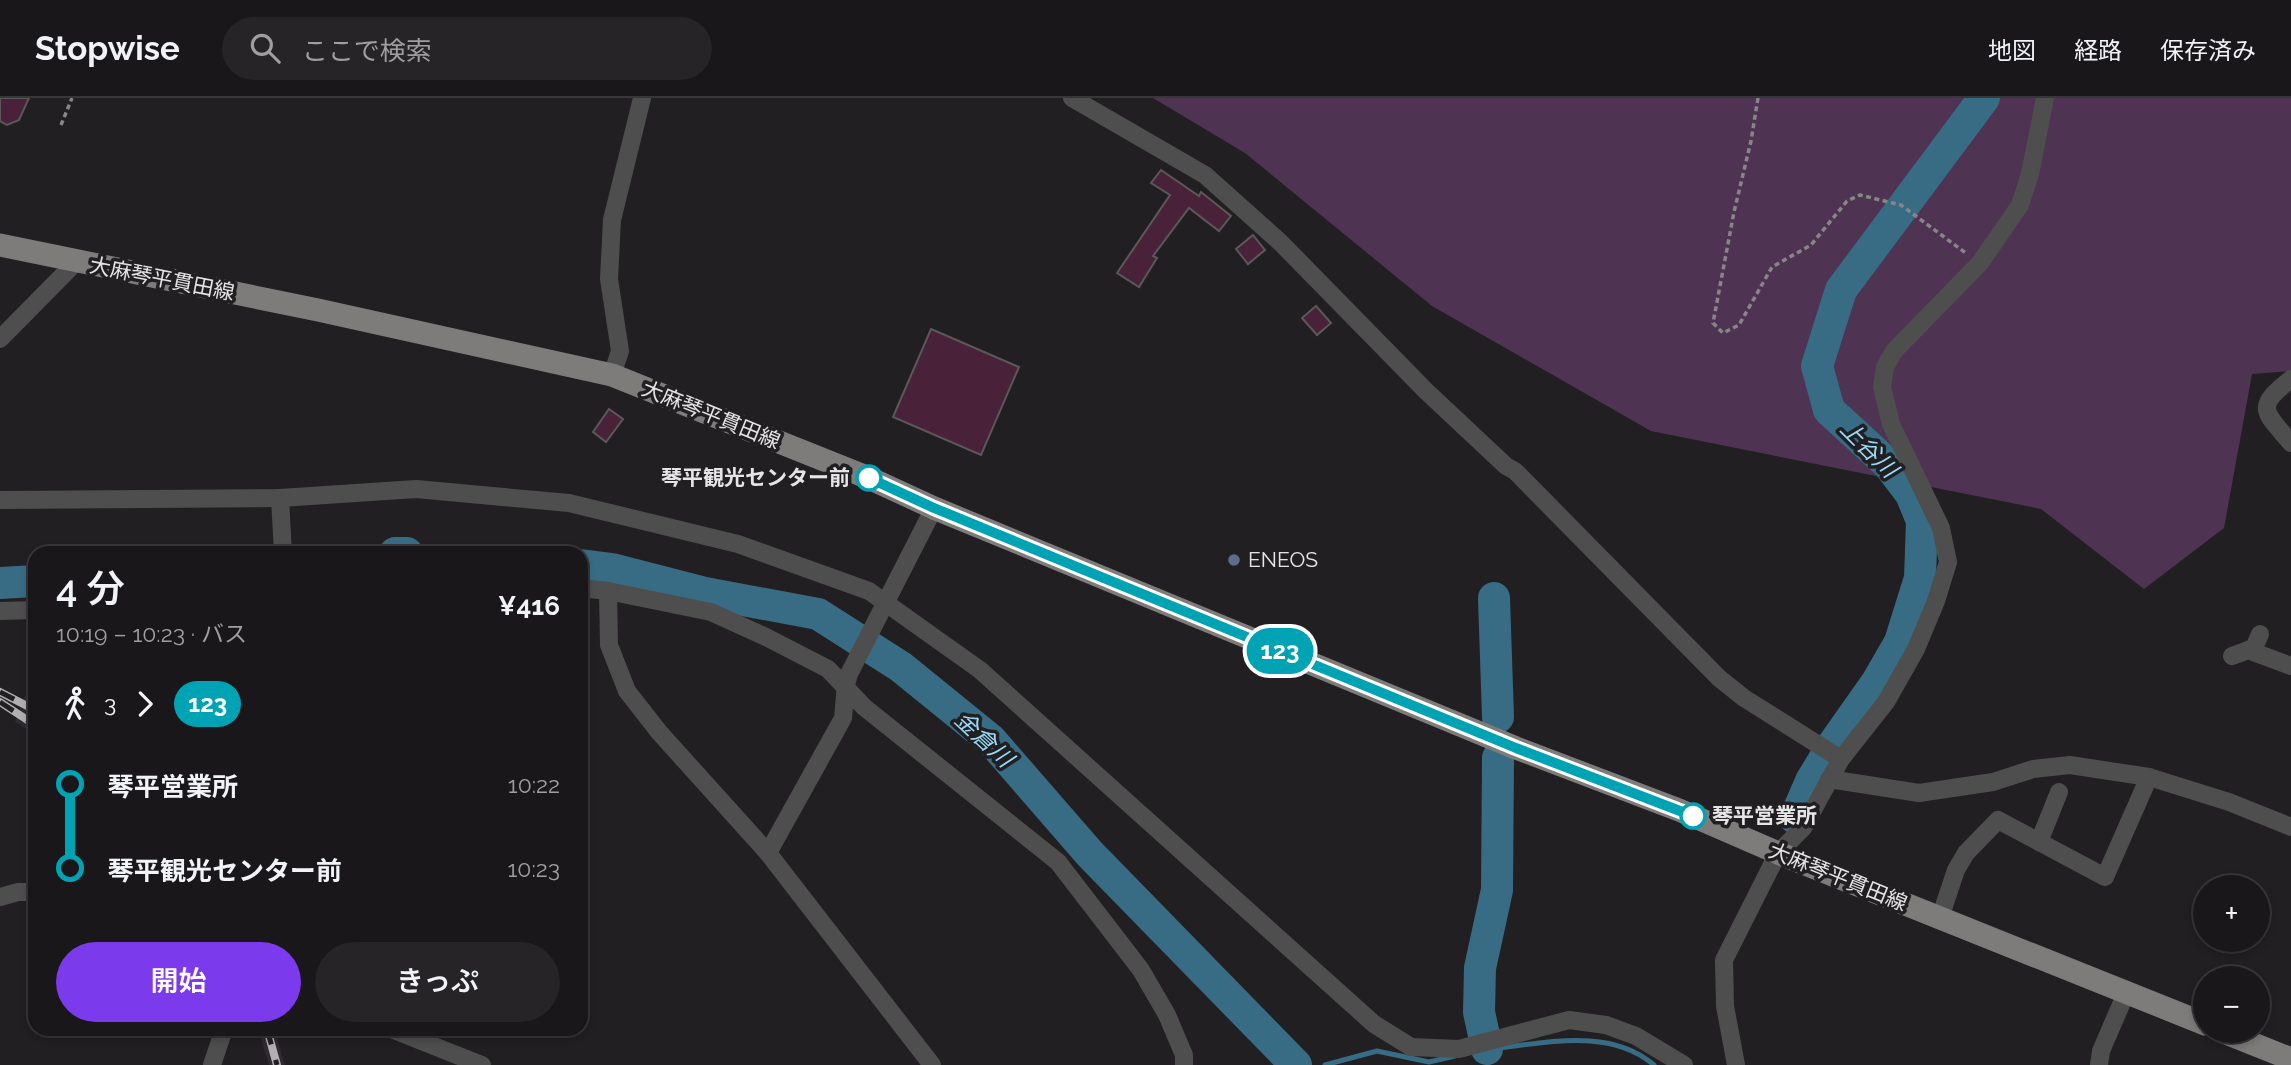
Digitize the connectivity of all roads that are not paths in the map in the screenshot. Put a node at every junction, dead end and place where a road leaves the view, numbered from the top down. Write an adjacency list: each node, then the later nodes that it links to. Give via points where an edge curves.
1 (642, 98): 7 (street, via 612,220 609,279 620,351)
2 (1072, 98): 22 (street, via 1205,175 1281,243 1426,391 1515,471 1718,678)
3 (2045, 98): 22 (street, via 2020,205 1980,263 1894,351 1885,367 1882,387 1891,424 1941,528 1948,562 1916,649 1885,702)
4 (0, 245): 5 (main road, 大麻琴平貫田線)
5 (77, 261): 6 (street); 7 (main road, 大麻琴平貫田線)
6 (0, 339)
7 (612, 375): 12 (main road, 大麻琴平貫田線)
8 (2291, 379): 9 (street, via 2266,403 2267,416)
9 (2291, 443)
10 (280, 498): 11 (street); 13 (street); 16 (street, via 416,489 569,503 738,544 869,591)
11 (0, 500)
12 (934, 508): 16 (street); 29 (main road, 大麻琴平貫田線)
13 (283, 546)
14 (588, 589): 15 (street)
15 (608, 591): 21 (street, via 711,612); 28 (street, via 609,645 626,691)
16 (884, 607): 21 (street); 43 (street, via 980,670 1374,1024 1411,1048 1459,1049 1569,1020 1606,1025 1636,1036)
17 (28, 610): 18 (street)
18 (0, 611)
19 (2260, 634): 20 (street, via 2254,648 2240,653)
20 (2291, 666)
21 (847, 680): 28 (street, via 843,718); 42 (street, via 864,707 1058,862 1141,970 1167,1015)
22 (1840, 759): 24 (street)
23 (2149, 777): 24 (street, via 2070,765 1919,793); 26 (street); 27 (street, via 2105,877)
24 (1829, 779): 29 (street, via 1803,828)
25 (2059, 792): 27 (street)
26 (2291, 827)
27 (2039, 842): 32 (street, via 1998,820 1966,853)
28 (768, 853): 41 (street)
29 (1778, 853): 32 (main road, 大麻琴平貫田線); 44 (street, via 1724,960 1725,1006)
30 (28, 892): 31 (street)
31 (0, 897)
32 (1940, 918): 33 (main road, 大麻琴平貫田線)
33 (2126, 993): 34 (main road, 大麻琴平貫田線); 45 (street)
34 (2193, 1019)
35 (222, 1036): 39 (street)
36 (409, 1036): 40 (street)
37 (2251, 1043): 38 (main road)
38 (2291, 1059)
39 (212, 1065)
40 (482, 1065)
41 (932, 1065)
42 (1184, 1065)
43 (1684, 1065)
44 (1736, 1065)
45 (2099, 1065)

